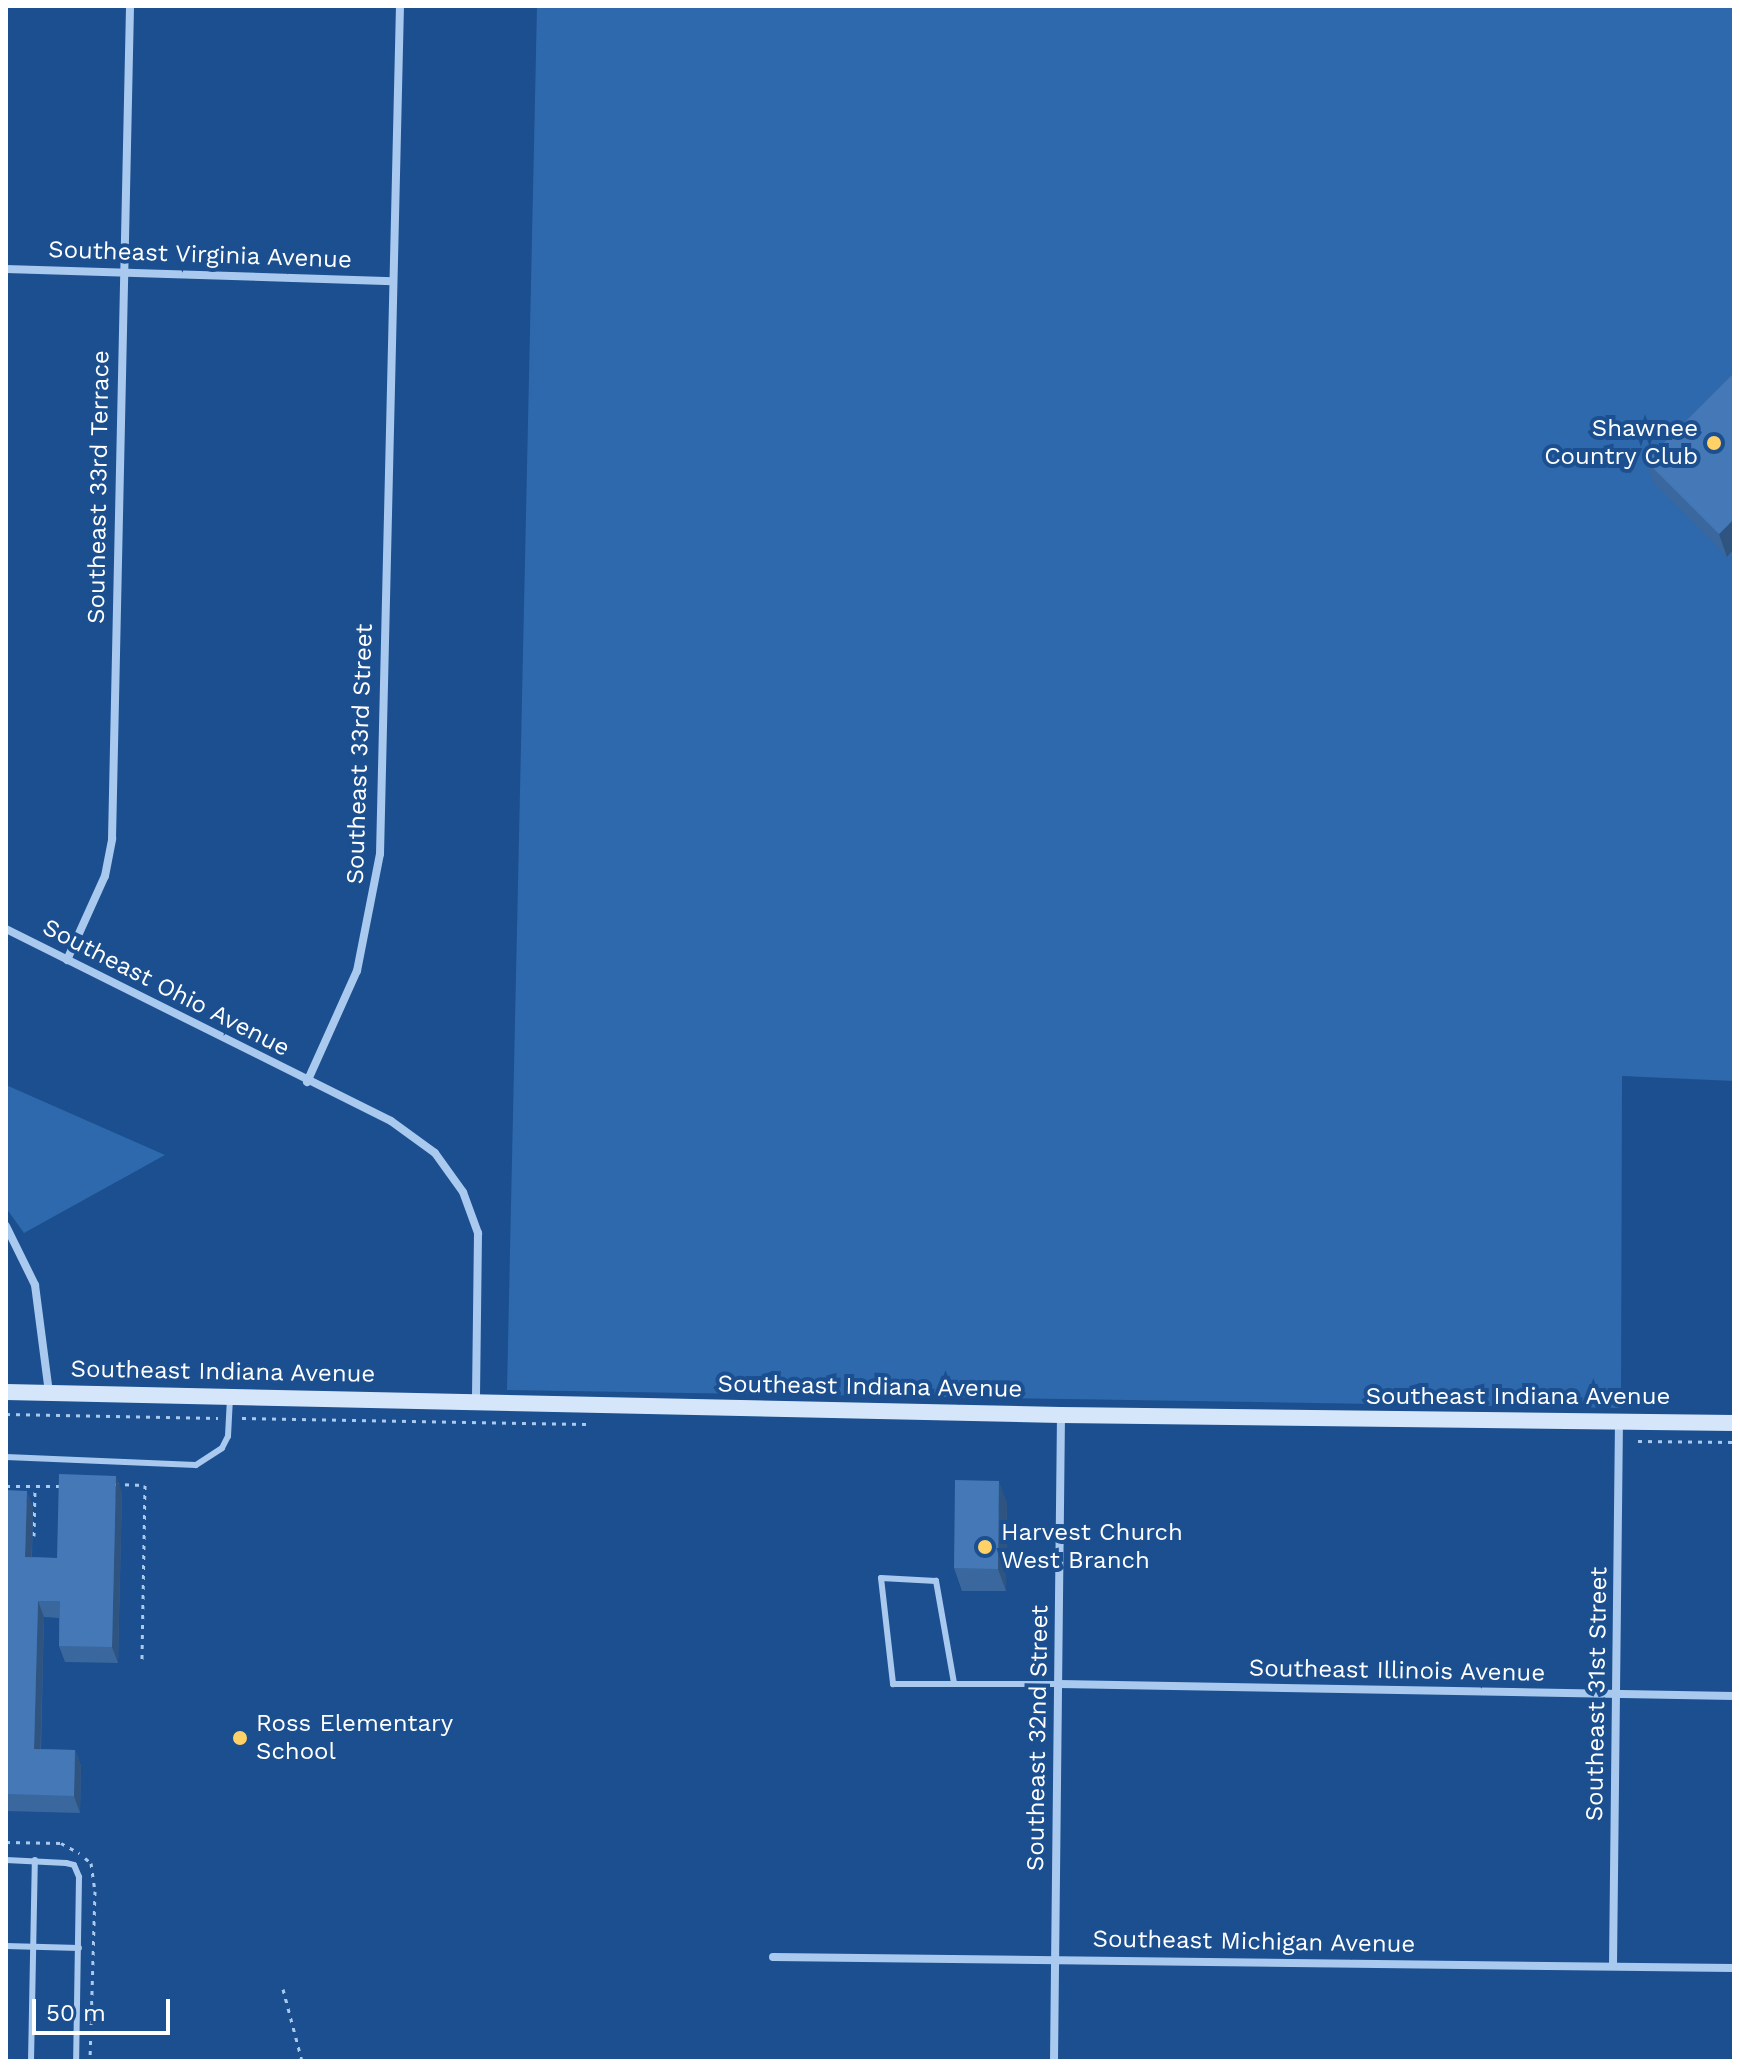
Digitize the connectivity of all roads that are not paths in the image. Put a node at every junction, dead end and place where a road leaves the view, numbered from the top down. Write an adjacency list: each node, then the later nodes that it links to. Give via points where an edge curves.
1 (130, 6): 4 (street, Southeast 33rd Terrace)
2 (400, 6): 5 (street, Southeast 33rd Street)
3 (6, 269): 4 (street, Southeast Virginia Avenue)
4 (124, 273): 5 (street, Southeast Virginia Avenue); 7 (street, Southeast 33rd Terrace, via 112,839 105,876)
5 (393, 281): 8 (street, Southeast 33rd Street, via 380,854 357,971)
6 (6, 929): 7 (street, Southeast Ohio Avenue)
7 (67, 960): 8 (street, Southeast Ohio Avenue)
8 (307, 1082): 13 (street, via 412,1134 435,1153 463,1192 480,1247)
9 (6, 1226): 11 (street, via 39,1301)
10 (6, 1392): 11 (street, Southeast Indiana Avenue)
11 (49, 1393): 12 (street, Southeast Indiana Avenue)
12 (230, 1396): 13 (street, Southeast Indiana Avenue); 17 (lane, via 228,1436 222,1448 196,1465)
13 (476, 1403): 14 (street, Southeast Indiana Avenue)
14 (1061, 1415): 15 (street, Southeast Indiana Avenue); 19 (street, Southeast 32nd Street)
15 (1619, 1422): 16 (street, Southeast Indiana Avenue); 20 (street, Southeast 31st Street)
16 (1734, 1423)
17 (6, 1457)
18 (954, 1683): 18 (lane, via 893,1684 881,1578 936,1581); 19 (lane)
19 (1059, 1684): 20 (street, Southeast Illinois Avenue); 28 (street, Southeast 32nd Street)
20 (1618, 1694): 21 (street, Southeast Illinois Avenue); 29 (street, Southeast 31st Street)
21 (1734, 1696)
22 (6, 1860): 23 (lane)
23 (35, 1860): 25 (lane); 26 (lane, via 74,1865 79,1877)
24 (6, 1946): 25 (lane)
25 (33, 1947): 26 (lane); 31 (lane)
26 (79, 1948): 32 (lane)
27 (773, 1957): 28 (street, Southeast Michigan Avenue)
28 (1056, 1960): 29 (street, Southeast Michigan Avenue); 33 (street, Southeast 32nd Street)
29 (1613, 1966): 30 (street, Southeast Michigan Avenue)
30 (1734, 1968)
31 (31, 2061)
32 (76, 2061)
33 (1054, 2061)

